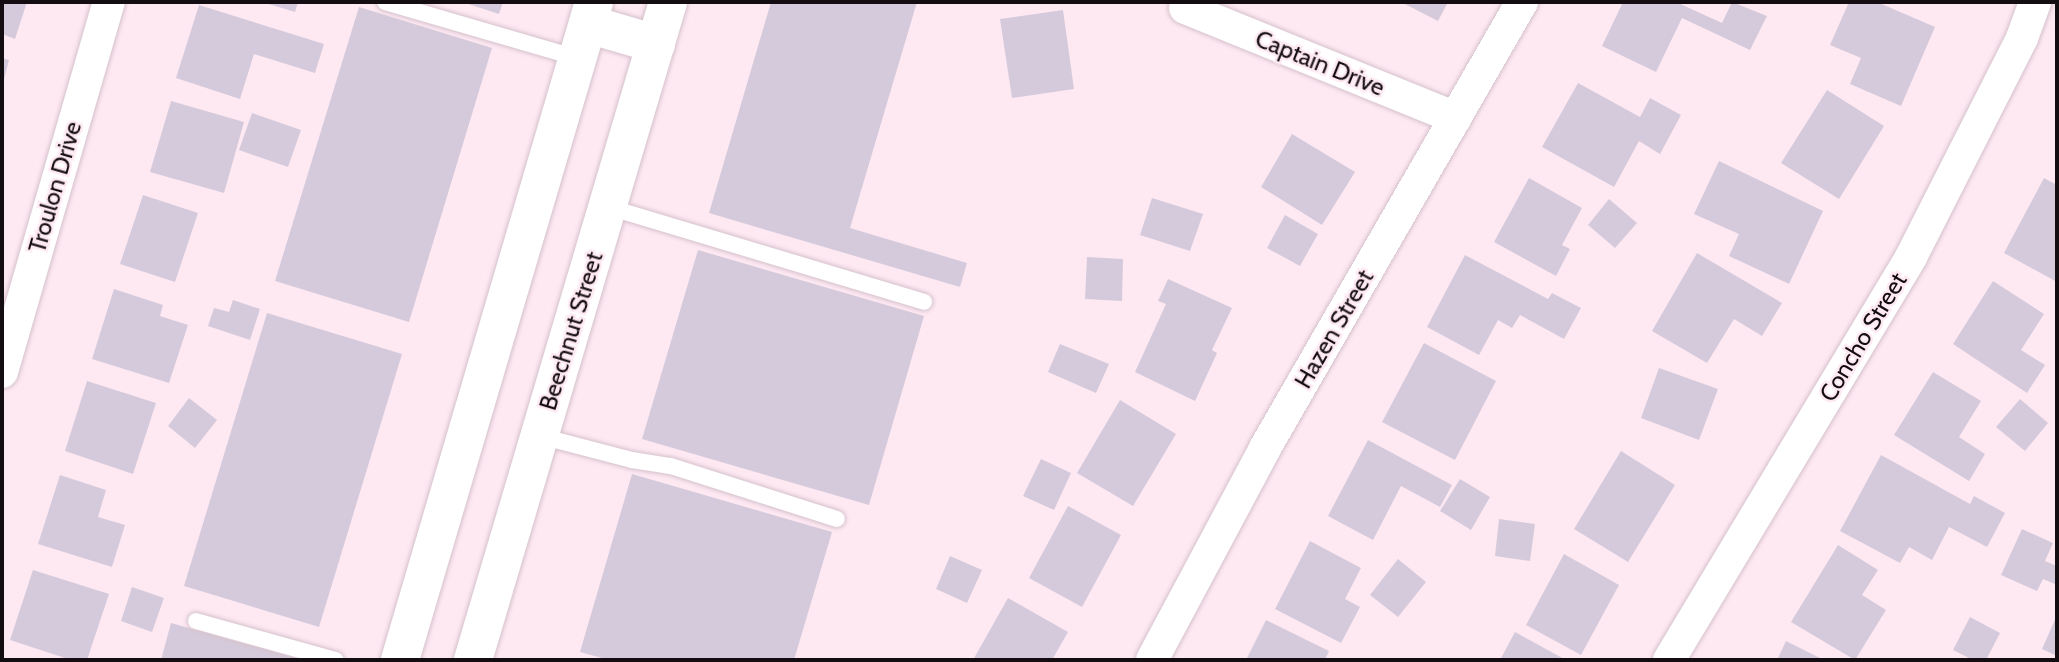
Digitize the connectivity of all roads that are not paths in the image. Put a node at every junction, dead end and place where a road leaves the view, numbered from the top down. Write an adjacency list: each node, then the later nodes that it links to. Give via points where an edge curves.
1 (109, 2): 12 (street, Troulon Drive)
2 (385, 2): 7 (lane)
3 (668, 2): 8 (main road, Beechnut Street)
4 (1522, 2): 9 (street, Hazen Street)
5 (2035, 2): 20 (street, Concho Street, via 2022,38 1911,257)
6 (1185, 8): 9 (street, Captain Drive)
7 (587, 28): 8 (main road); 16 (main road)
8 (656, 44): 10 (main road, Beechnut Street)
9 (1456, 118): 19 (street, Hazen Street, via 1265,448)
10 (608, 207): 11 (lane); 13 (main road, Beechnut Street)
11 (924, 302)
12 (2, 372)
13 (540, 436): 14 (lane, via 671,466); 18 (main road, Beechnut Street)
14 (836, 519)
15 (196, 621): 17 (lane)
16 (402, 659)
17 (336, 660)
18 (473, 660)
19 (1152, 660)
20 (1669, 660)

